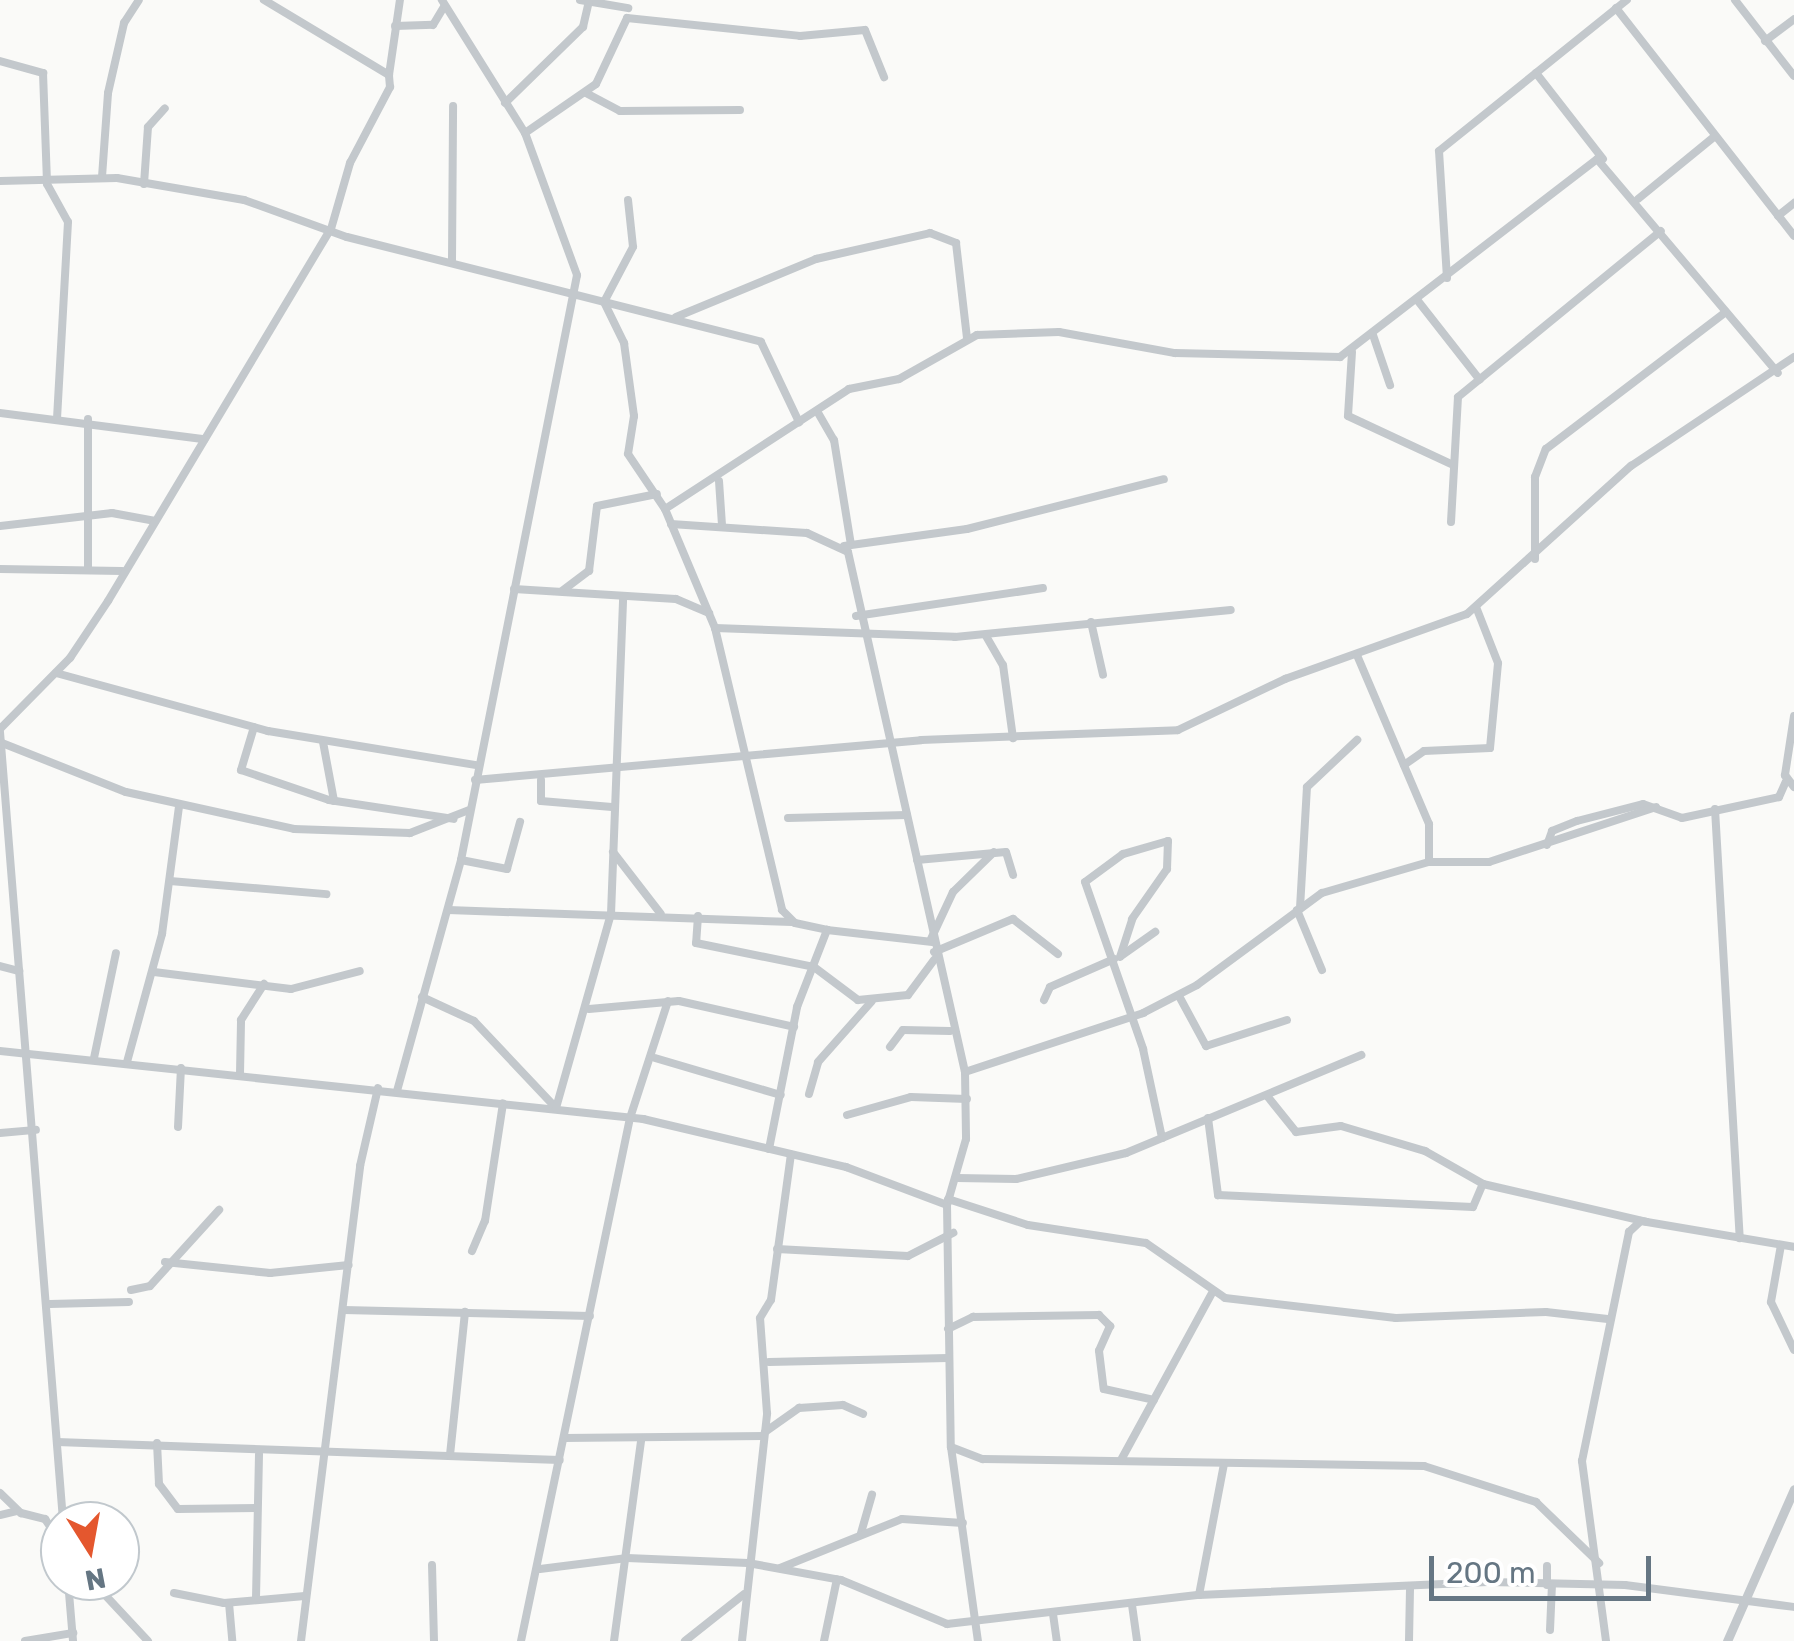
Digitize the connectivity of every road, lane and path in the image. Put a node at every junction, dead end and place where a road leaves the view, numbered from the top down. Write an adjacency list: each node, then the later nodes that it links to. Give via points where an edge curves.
1 (140, 0): 26 (street, via 124,22 108,93)
2 (264, 0): 15 (street)
3 (400, 0): 11 (street)
4 (1626, 0): 8 (street)
5 (1735, 0): 12 (street)
6 (585, 1): 9 (street); 19 (street, via 584,26)
7 (443, 4): 11 (street, via 433,25); 19 (street)
8 (1616, 8): 14 (street); 24 (street)
9 (629, 9): 16 (street, via 800,36 864,30); 18 (street)
10 (1794, 19): 12 (street)
11 (396, 26): 15 (street)
12 (1765, 41): 17 (street)
13 (0, 62): 28 (street, via 43,73)
14 (1536, 74): 25 (street); 38 (street, via 1439,151)
15 (389, 75): 34 (street)
16 (884, 76)
17 (1794, 76)
18 (586, 93): 22 (street, via 620,111); 23 (street)
19 (505, 103): 23 (street)
20 (454, 106): 37 (street)
21 (164, 108): 29 (street, via 149,125)
22 (740, 110)
23 (525, 133): 39 (street, via 569,236)
24 (1715, 136): 30 (street); 33 (street)
25 (1603, 159): 30 (street); 38 (street)
26 (102, 177): 28 (street); 29 (street)
27 (0, 181): 28 (street)
28 (47, 184): 53 (street, via 63,201 69,231)
29 (144, 184): 34 (street, via 244,200)
30 (1638, 199): 35 (street)
31 (628, 200): 41 (street, via 633,246)
32 (1794, 203): 33 (street)
33 (1778, 216): 36 (street)
34 (331, 229): 37 (street); 56 (street)
35 (1661, 231): 42 (street); 49 (street)
36 (1794, 236)
37 (452, 260): 39 (street)
38 (1448, 278): 40 (street)
39 (576, 294): 41 (street); 74 (street)
40 (1418, 300): 44 (street); 49 (street)
41 (604, 302): 43 (street); 60 (street, via 624,343 634,416 628,454)
42 (1726, 312): 48 (street); 69 (street, via 1546,449 1535,477)
43 (676, 317): 45 (street, via 816,258 930,232 956,243); 55 (street, via 720,337 764,343)
44 (1373, 334): 46 (street); 50 (street)
45 (967, 338): 46 (street, via 1060,332 1158,351 1336,358); 51 (street, via 902,378 858,384)
46 (1352, 350): 57 (street, via 1348,416)
47 (1794, 357): 48 (street)
48 (1778, 373): 69 (street, via 1631,466)
49 (1480, 380): 57 (street, via 1454,404)
50 (1390, 385)
51 (817, 411): 55 (street); 68 (street, via 833,436)
52 (0, 414): 53 (street)
53 (57, 417): 54 (street)
54 (88, 419): 56 (street); 62 (street)
55 (799, 422): 59 (street, via 760,441)
56 (204, 439): 63 (street)
57 (1451, 464): 64 (street)
58 (1164, 479): 68 (street, via 967,529)
59 (718, 481): 61 (street); 66 (street)
60 (656, 494): 61 (street); 75 (street, via 597,506 589,572)
61 (665, 509): 65 (street)
62 (86, 517): 63 (street); 67 (street); 70 (street)
63 (155, 521): 72 (street)
64 (1451, 522)
65 (671, 524): 66 (street); 79 (street)
66 (722, 525): 68 (street)
67 (0, 526)
68 (848, 545): 80 (street)
69 (1535, 559): 77 (street)
70 (88, 568): 71 (street); 72 (street)
71 (0, 570)
72 (122, 572): 86 (street)
73 (1043, 588): 80 (street)
74 (514, 589): 75 (street); 96 (street)
75 (562, 591): 76 (street)
76 (624, 597): 79 (street, via 680,600); 98 (street)
77 (1476, 607): 85 (street); 97 (street, via 1498,663 1490,748 1424,751)
78 (1231, 610): 81 (street)
79 (709, 613): 82 (street)
80 (856, 616): 83 (street)
81 (1091, 622): 84 (street); 87 (street)
82 (715, 628): 83 (street); 95 (street)
83 (859, 632): 84 (street); 94 (street)
84 (986, 636): 91 (street, via 1003,665)
85 (1357, 655): 91 (street, via 1150,738); 97 (street)
86 (56, 673): 89 (street); 90 (street)
87 (1103, 675)
88 (1794, 716): 101 (street)
89 (254, 727): 93 (street); 102 (street, via 241,769)
90 (1, 735): 103 (street); 135 (street)
91 (1013, 738): 94 (street)
92 (1357, 740): 121 (street, via 1307,788)
93 (323, 742): 96 (street); 102 (street)
94 (888, 745): 95 (street); 108 (street)
95 (751, 758): 98 (street); 126 (street, via 778,895)
96 (476, 764): 99 (street)
97 (1404, 765): 117 (street, via 1434,842)
98 (613, 766): 100 (street); 105 (street)
99 (475, 780): 100 (street); 106 (street)
100 (540, 780): 105 (street, via 541,802)
101 (1790, 784): 107 (street, via 1779,797)
102 (334, 801): 109 (street)
103 (179, 806): 109 (street, via 301,829 410,832); 119 (street)
104 (1656, 806): 107 (street, via 1680,818); 112 (street); 112 (street, via 1577,821 1552,831)
105 (612, 807): 113 (street)
106 (470, 810): 109 (street); 115 (street)
107 (1715, 810): 183 (street)
108 (906, 815): 110 (street); 116 (street)
109 (454, 818)
110 (788, 818)
111 (520, 822): 115 (street, via 507,870)
112 (1547, 845): 117 (street, via 1508,849 1489,862)
113 (611, 848): 123 (street); 124 (street)
114 (994, 852): 116 (street); 118 (street, via 1009,854); 129 (street, via 953,892)
115 (461, 860): 122 (street)
116 (917, 860): 129 (street)
117 (1429, 862): 121 (street)
118 (1013, 875)
119 (170, 882): 120 (street); 137 (street)
120 (326, 894)
121 (1298, 909): 136 (street); 140 (street)
122 (448, 910): 123 (street); 141 (street)
123 (612, 914): 124 (street); 145 (street)
124 (661, 914): 125 (street)
125 (698, 916): 126 (street); 134 (street, via 696,943)
126 (792, 922): 127 (street)
127 (827, 930): 129 (street); 134 (street)
128 (1155, 932): 132 (street)
129 (933, 948): 131 (street, via 1013,919); 144 (street, via 908,995); 149 (street)
130 (116, 953): 154 (street)
131 (1058, 954)
132 (1117, 960): 132 (street, via 1086,882 1122,854 1168,842 1167,869 1132,919); 142 (street, via 1050,987); 146 (street)
133 (0, 966): 135 (street)
134 (814, 967): 144 (street); 148 (street)
135 (19, 970): 152 (street)
136 (1322, 970)
137 (154, 972): 139 (street); 156 (street)
138 (360, 972): 139 (street, via 295,989)
139 (264, 984): 159 (street, via 241,1020)
140 (1179, 996): 146 (street); 147 (street, via 1206,1046)
141 (422, 998): 161 (street); 167 (street, via 474,1021)
142 (1044, 1000)
143 (668, 1001): 145 (street); 148 (street); 155 (street)
144 (872, 1001): 162 (street, via 818,1062)
145 (589, 1009): 167 (street)
146 (1132, 1018): 158 (street); 174 (street)
147 (1287, 1020)
148 (794, 1028): 163 (street)
149 (950, 1031): 150 (street, via 898,1031); 158 (street)
150 (890, 1048)
151 (0, 1051): 152 (street)
152 (27, 1053): 154 (street); 172 (street)
153 (1361, 1055): 164 (street)
154 (94, 1058): 156 (street)
155 (655, 1058): 163 (street); 169 (street)
156 (128, 1062): 157 (street)
157 (181, 1068): 159 (street); 171 (street)
158 (965, 1072): 165 (street)
159 (240, 1074): 160 (street)
160 (378, 1088): 161 (street); 189 (street)
161 (396, 1092): 166 (street)
162 (809, 1094)
163 (780, 1095): 175 (street)
164 (1268, 1098): 170 (street); 178 (street, via 1296,1132 1341,1126 1425,1152)
165 (967, 1099): 168 (street, via 914,1096); 177 (street)
166 (503, 1103): 167 (street); 187 (street, via 485,1221)
167 (556, 1108): 169 (street)
168 (847, 1116)
169 (630, 1118): 175 (street); 196 (street)
170 (1208, 1118): 174 (street); 178 (street, via 1218,1195 1473,1207)
171 (178, 1127)
172 (36, 1130): 173 (street); 193 (street)
173 (0, 1133)
174 (1162, 1138): 177 (street, via 1038,1176)
175 (768, 1149): 176 (street)
176 (791, 1154): 179 (street); 186 (street)
177 (956, 1178): 179 (street)
178 (1483, 1184): 181 (street)
179 (948, 1202): 182 (street); 191 (street, via 1028,1225 1146,1243)
180 (219, 1210): 188 (street)
181 (1647, 1222): 183 (street); 197 (street, via 1636,1223 1625,1242)
182 (952, 1233): 186 (street, via 918,1256); 198 (street)
183 (1740, 1238): 184 (street)
184 (1781, 1245): 185 (street); 199 (street, via 1771,1302)
185 (1794, 1246)
186 (777, 1248): 201 (street, via 760,1318)
187 (472, 1251)
188 (165, 1262): 189 (street, via 228,1272); 190 (street, via 150,1286)
189 (349, 1265): 194 (street)
190 (131, 1290)
191 (1212, 1293): 197 (street, via 1396,1318 1546,1312); 202 (street)
192 (129, 1302): 193 (street)
193 (50, 1304): 207 (street)
194 (344, 1310): 195 (street); 211 (street)
195 (465, 1312): 196 (street); 212 (street)
196 (590, 1316): 205 (street)
197 (1608, 1319): 228 (street, via 1582,1461)
198 (948, 1329): 200 (street); 202 (street, via 973,1317 1099,1315 1110,1326 1099,1351 1104,1389)
199 (1794, 1350)
200 (948, 1358): 201 (street); 209 (street)
201 (769, 1362): 204 (street)
202 (1154, 1400): 214 (street)
203 (863, 1414): 204 (street, via 840,1404 799,1408)
204 (765, 1434): 206 (street); 227 (street)
205 (564, 1438): 206 (street); 213 (street)
206 (641, 1440): 226 (street)
207 (57, 1442): 208 (street); 219 (street)
208 (157, 1443): 210 (street); 220 (street, via 158,1484 178,1509)
209 (950, 1447): 214 (street, via 979,1459); 224 (street)
210 (259, 1454): 211 (street); 220 (street)
211 (327, 1456): 212 (street); 240 (street)
212 (450, 1456): 213 (street)
213 (560, 1460): 232 (street)
214 (1121, 1460): 215 (street)
215 (1224, 1464): 228 (street, via 1448,1471 1540,1504); 239 (street)
216 (1794, 1489): 245 (street)
217 (0, 1493): 221 (street)
218 (872, 1494): 225 (street)
219 (61, 1501)
220 (256, 1508): 241 (street)
221 (18, 1512): 222 (street); 223 (street)
222 (0, 1515)
223 (40, 1518)
224 (963, 1524): 225 (street, via 904,1518); 249 (street)
225 (861, 1533): 231 (street)
226 (627, 1558): 227 (street); 232 (street); 258 (street)
227 (748, 1563): 231 (street); 238 (street)
228 (1599, 1563): 235 (street)
229 (432, 1565): 256 (street)
230 (1547, 1566): 234 (street)
231 (779, 1568): 233 (street)
232 (540, 1569): 257 (street)
233 (837, 1579): 249 (street, via 936,1622); 261 (street)
234 (1550, 1585): 235 (street); 236 (street); 250 (street)
235 (1605, 1585): 245 (street); 266 (street)
236 (1410, 1587): 239 (street); 265 (street)
237 (174, 1593): 244 (street)
238 (744, 1594): 259 (street); 260 (street)
239 (1198, 1595): 246 (street)
240 (305, 1596): 241 (street); 255 (street)
241 (256, 1598): 244 (street)
242 (70, 1601): 251 (street)
243 (111, 1601): 253 (street)
244 (228, 1603): 254 (street)
245 (1736, 1604): 247 (street); 267 (street)
246 (1132, 1605): 248 (street); 264 (street)
247 (1794, 1606)
248 (1053, 1614): 249 (street); 263 (street)
249 (974, 1624): 262 (street)
250 (1550, 1630)
251 (73, 1637): 252 (street)
252 (26, 1641)
253 (148, 1641)
254 (232, 1641)
255 (300, 1641)
256 (434, 1641)
257 (521, 1641)
258 (614, 1641)
259 (685, 1641)
260 (742, 1641)
261 (824, 1641)
262 (978, 1641)
263 (1056, 1641)
264 (1138, 1641)
265 (1410, 1641)
266 (1606, 1641)
267 (1727, 1641)

